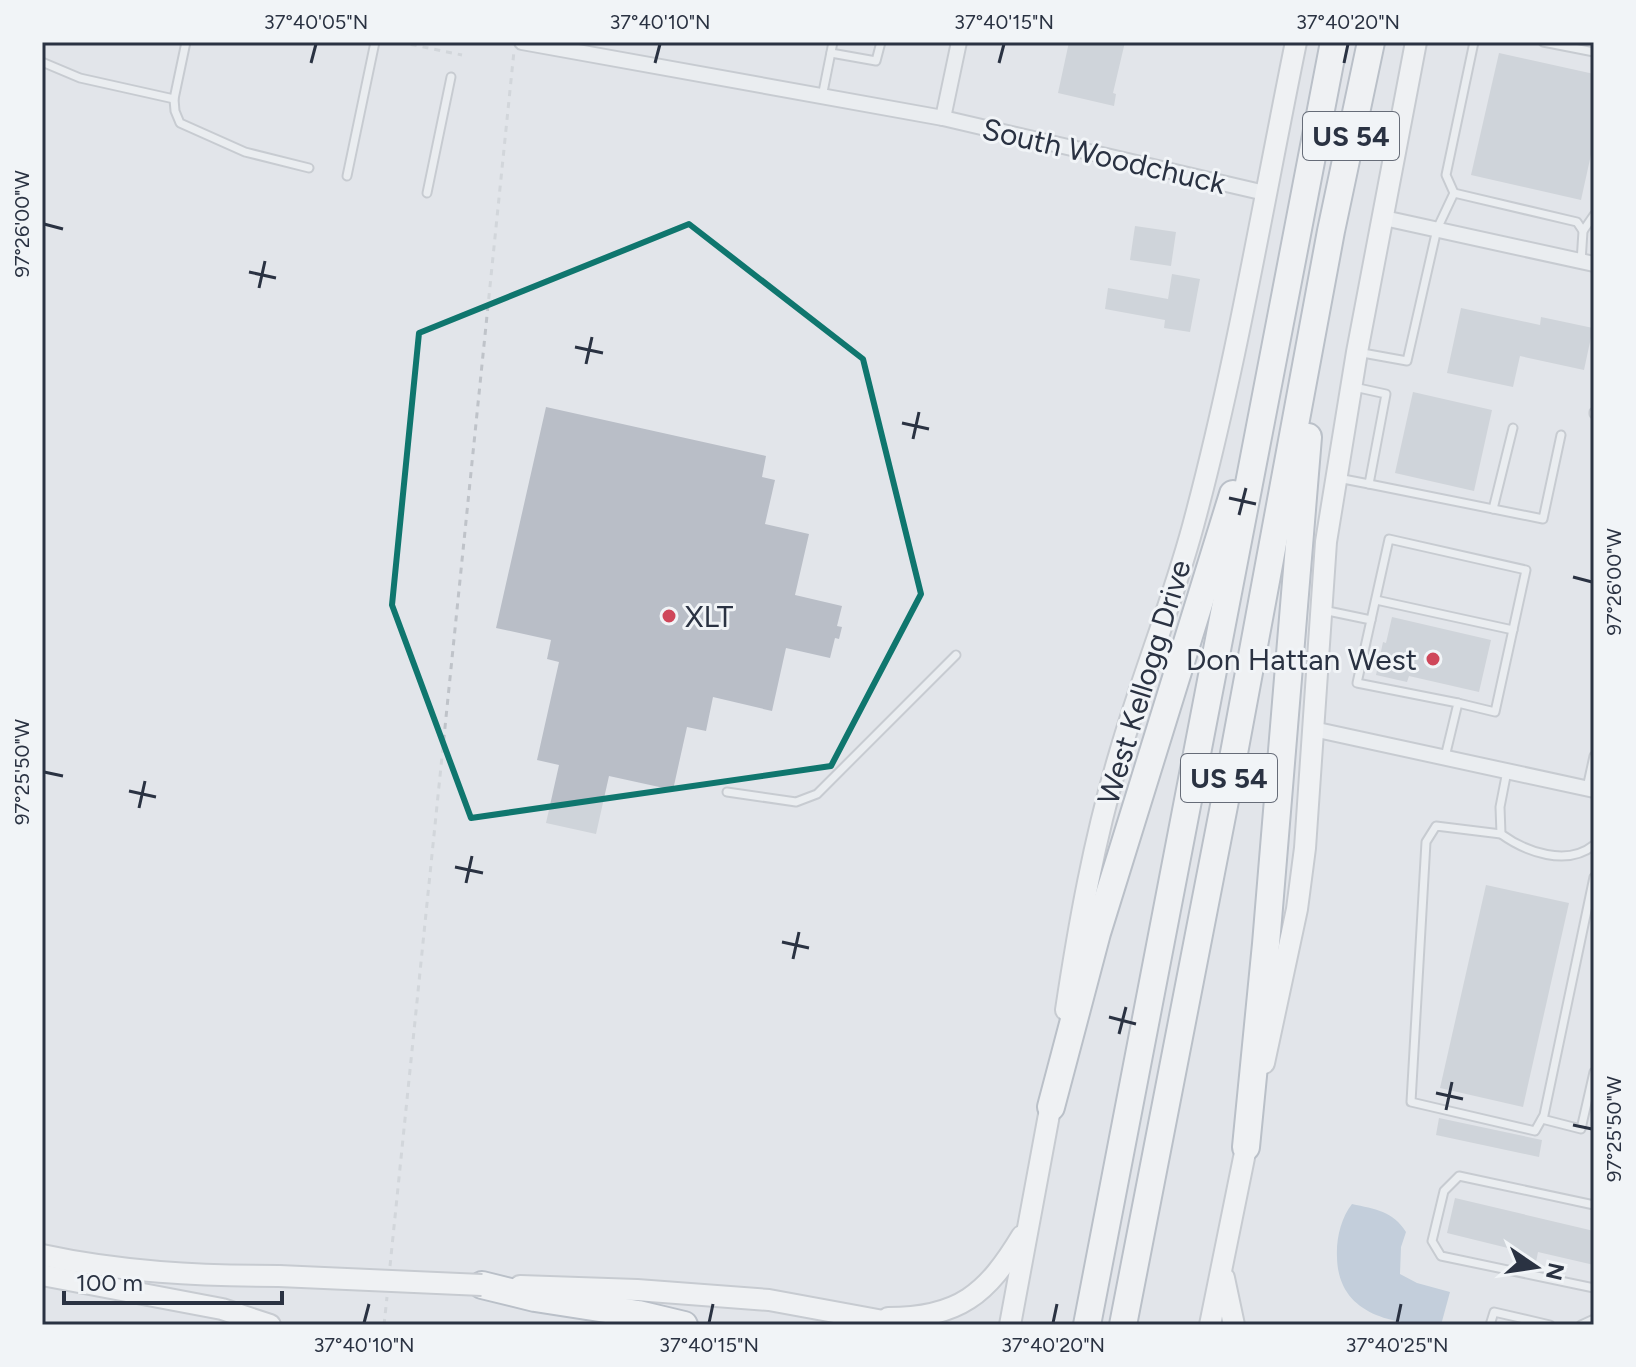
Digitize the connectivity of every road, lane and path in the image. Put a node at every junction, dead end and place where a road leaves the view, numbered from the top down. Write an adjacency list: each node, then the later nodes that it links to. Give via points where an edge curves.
1 (186, 42): 24 (lane)
2 (375, 42): 27 (lane)
3 (399, 42): 17 (path)
4 (431, 42): 17 (path)
5 (515, 42): 69 (path)
6 (522, 42): 16 (street, South Woodchuck)
7 (833, 42): 19 (lane)
8 (881, 42): 19 (lane, via 876,61)
9 (959, 42): 25 (street)
10 (1296, 42): 29 (main road, West Kellogg Drive)
11 (1334, 42): 38 (highway, US 54)
12 (1371, 42): 34 (highway, US 54)
13 (1416, 42): 32 (main road)
14 (1474, 42): 30 (lane, via 1446,175)
15 (1543, 42): 18 (lane)
16 (552, 45): 23 (street, South Woodchuck)
17 (430, 48): 20 (path)
18 (1594, 52)
19 (831, 53): 23 (lane)
20 (462, 55)
21 (42, 62): 24 (lane, via 80,78)
22 (451, 77): 28 (lane)
23 (822, 97): 25 (street, South Woodchuck)
24 (174, 99): 26 (lane, via 180,123 245,152)
25 (943, 118): 29 (street, South Woodchuck)
26 (309, 168)
27 (347, 176)
28 (427, 193)
29 (1265, 193): 61 (main road, West Kellogg Drive, via 1193,527 1097,835)
30 (1454, 193): 33 (lane); 35 (lane, via 1567,218)
31 (1594, 215): 35 (lane)
32 (1384, 218): 33 (street); 37 (main road)
33 (1437, 229): 36 (street); 37 (lane, via 1407,361)
34 (1331, 231): 63 (highway, via 1301,501); 81 (highway, US 54)
35 (1583, 231): 36 (lane)
36 (1588, 263)
37 (1357, 352): 39 (main road)
38 (1269, 384): 61 (highway, via 1097,933); 80 (highway, US 54)
39 (1351, 387): 42 (main road); 43 (lane, via 1386,394)
40 (1513, 428): 44 (lane)
41 (1561, 435): 44 (lane, via 1543,519)
42 (1336, 478): 43 (lane); 46 (main road)
43 (1369, 484): 44 (lane)
44 (1493, 509)
45 (1376, 600): 47 (lane); 48 (lane); 48 (lane, via 1389,539 1526,570)
46 (1321, 609): 47 (lane); 51 (main road)
47 (1371, 620): 50 (lane, via 1357,683)
48 (1513, 630): 50 (lane, via 1495,712)
49 (956, 655): 56 (lane, via 817,794 796,802)
50 (1458, 703): 53 (lane)
51 (1313, 729): 53 (street); 63 (main road, via 1297,909)
52 (1594, 756): 55 (lane)
53 (1445, 757): 54 (street)
54 (1507, 771): 55 (street); 57 (lane)
55 (1590, 789)
56 (727, 792)
57 (1501, 834): 58 (lane, via 1520,847 1555,856 1583,854); 62 (lane, via 1436,826 1426,842 1411,1102 1535,1131)
58 (1594, 845)
59 (1594, 877): 62 (lane)
60 (1594, 1072): 62 (lane, via 1581,1129)
61 (1051, 1107): 65 (main road, West Kellogg Drive)
62 (1542, 1119)
63 (1246, 1147): 67 (main road)
64 (1594, 1205): 71 (lane, via 1459,1176 1444,1191 1432,1241 1441,1256)
65 (1028, 1226): 73 (main road, via 1002,1270 966,1301 892,1318); 79 (main road, West Kellogg Drive)
66 (42, 1255): 70 (main road, bridge, via 201,1276)
67 (1222, 1265): 82 (main road); 83 (main road)
68 (42, 1275): 75 (main road, via 222,1309)
69 (389, 1277)
70 (482, 1285): 73 (main road, via 714,1294); 77 (highway)
71 (1594, 1288)
72 (387, 1293): 76 (path)
73 (857, 1316): 78 (main road)
74 (1594, 1319): 86 (lane)
75 (270, 1325)
76 (384, 1325)
77 (684, 1325)
78 (905, 1325)
79 (1010, 1325)
80 (1087, 1325)
81 (1123, 1325)
82 (1210, 1325)
83 (1234, 1325)
84 (1490, 1325): 85 (lane, via 1494,1312)
85 (1550, 1325)
86 (1581, 1325)

